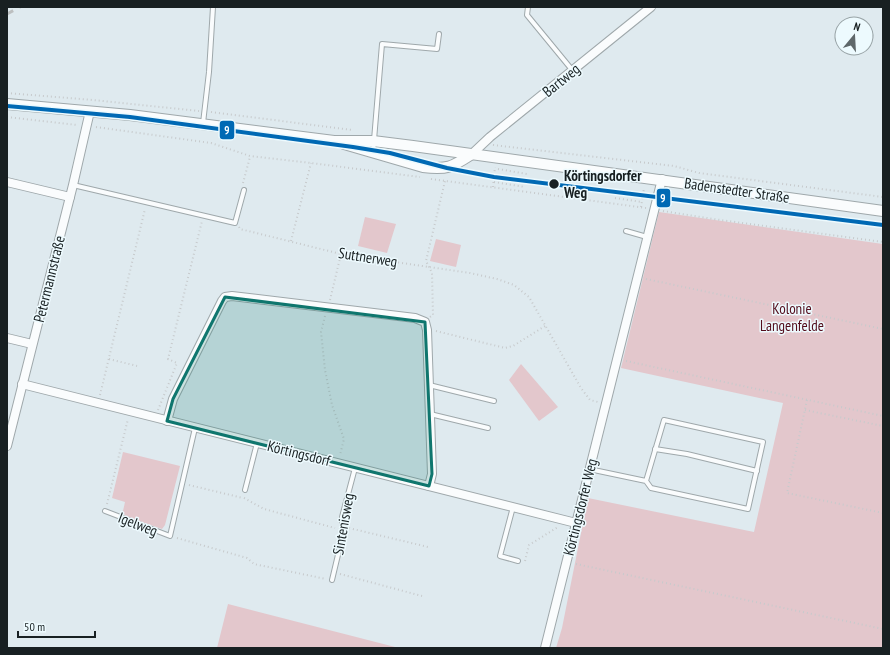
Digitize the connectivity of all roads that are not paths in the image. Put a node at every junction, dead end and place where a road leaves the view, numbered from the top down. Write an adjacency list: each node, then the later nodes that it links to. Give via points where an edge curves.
1 (213, 7): 8 (lane)
2 (528, 7): 5 (lane, via 528,15)
3 (651, 7): 5 (street, Bartweg)
4 (439, 34): 9 (lane, via 437,49 382,44)
5 (573, 71): 12 (street, Bartweg)
6 (7, 104): 7 (street, Badenstedter Straße)
7 (90, 111): 8 (street, Badenstedter Straße); 15 (street, Petermannstraße)
8 (203, 124): 10 (street, Badenstedter Straße)
9 (374, 137): 10 (street, Badenstedter Straße); 11 (lane); 12 (street, Badenstedter Straße)
10 (334, 141): 11 (street, Badenstedter Straße)
11 (372, 153): 12 (street, Badenstedter Straße, via 436,169 456,165)
12 (472, 154): 13 (street, Badenstedter Straße)
13 (662, 179): 18 (street, Badenstedter Straße); 20 (street, Körtingsdorfer Weg)
14 (7, 182): 17 (street)
15 (73, 185): 16 (lane, via 235,223); 17 (street, Petermannstraße)
16 (244, 190)
17 (70, 197): 22 (street, Petermannstraße)
18 (883, 211)
19 (626, 232): 20 (lane)
20 (647, 237): 34 (street, Körtingsdorfer Weg)
21 (7, 338): 22 (street)
22 (32, 344): 23 (street, Petermannstraße)
23 (22, 384): 27 (street, Körtingsdorf); 31 (street, Petermannstraße)
24 (429, 385): 25 (lane); 26 (street); 27 (street, via 425,322 415,318 232,296 222,301 173,399)
25 (494, 401)
26 (430, 414): 29 (lane); 37 (street, via 432,474)
27 (167, 421): 28 (street, Körtingsdorf)
28 (195, 428): 30 (street, Körtingsdorf); 40 (lane, Igelweg, via 170,536)
29 (488, 428)
30 (257, 443): 33 (street, Körtingsdorf); 38 (lane)
31 (7, 446)
32 (655, 449): 35 (lane); 35 (lane, via 664,420 763,442); 36 (lane)
33 (355, 467): 37 (street, Körtingsdorf); 43 (lane, Sintenisweg, via 342,517 342,538)
34 (589, 469): 36 (lane); 41 (street, Körtingsdorfer Weg)
35 (756, 471): 36 (lane, via 748,509 651,488)
36 (646, 480)
37 (429, 486): 39 (street, Körtingsdorf)
38 (246, 490)
39 (513, 507): 41 (street, Körtingsdorf); 42 (lane, via 500,556)
40 (105, 511)
41 (572, 522): 44 (street, Körtingsdorfer Weg, via 567,562)
42 (518, 561)
43 (332, 580)
44 (545, 648)

